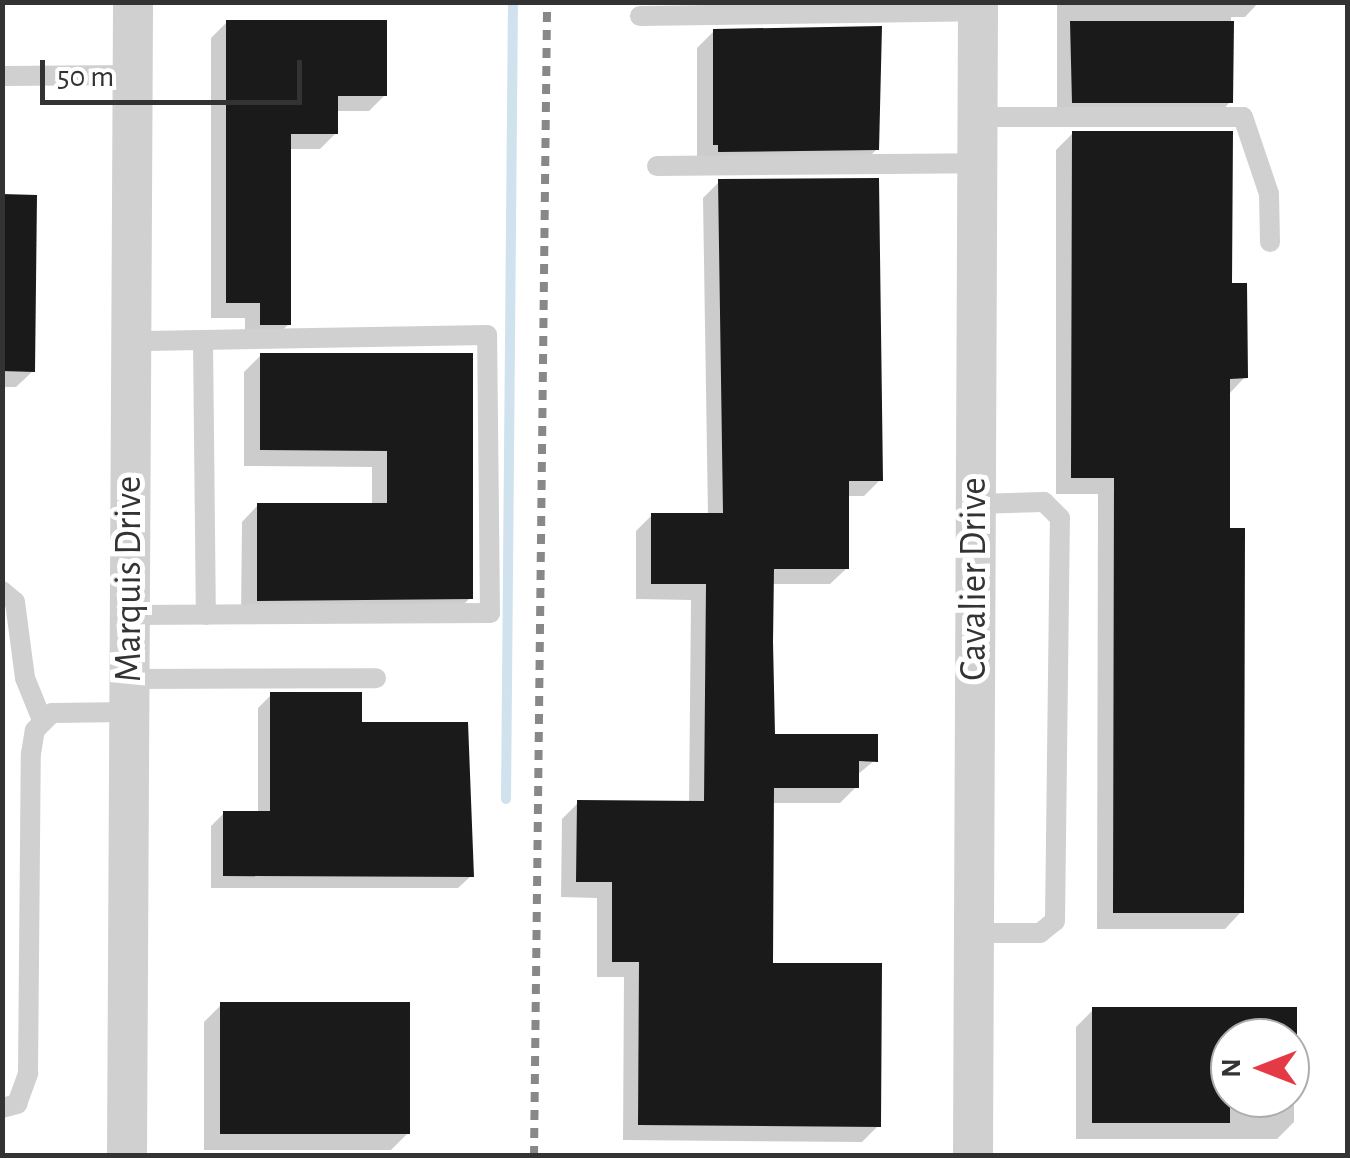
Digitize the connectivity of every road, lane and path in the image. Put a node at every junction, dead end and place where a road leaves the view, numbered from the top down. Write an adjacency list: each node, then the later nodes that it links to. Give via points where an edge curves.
1 (133, 2): 4 (street, Marquis Drive)
2 (978, 7): 3 (lane); 6 (street, Cavalier Drive)
3 (640, 16)
4 (133, 74): 5 (lane); 10 (street, Marquis Drive)
5 (2, 76)
6 (977, 117): 7 (street, Cavalier Drive); 9 (lane, via 1242,117 1269,194)
7 (977, 162): 8 (lane); 12 (street, Cavalier Drive)
8 (657, 166)
9 (1270, 242)
10 (132, 340): 11 (lane); 14 (street, Marquis Drive)
11 (203, 340): 15 (lane); 15 (lane, via 486,335 490,613)
12 (976, 504): 19 (street, Cavalier Drive); 19 (lane, via 1052,506 1060,538 1056,921 1040,933)
13 (2, 591): 18 (lane, via 15,602 26,678)
14 (130, 615): 15 (lane); 17 (street, Marquis Drive)
15 (206, 615)
16 (376, 678): 17 (lane)
17 (130, 696): 18 (lane); 21 (street, Marquis Drive)
18 (42, 720): 20 (lane, via 31,754 28,1073 17,1104)
19 (974, 933): 22 (street, Cavalier Drive)
20 (2, 1108)
21 (127, 1156)
22 (973, 1156)

